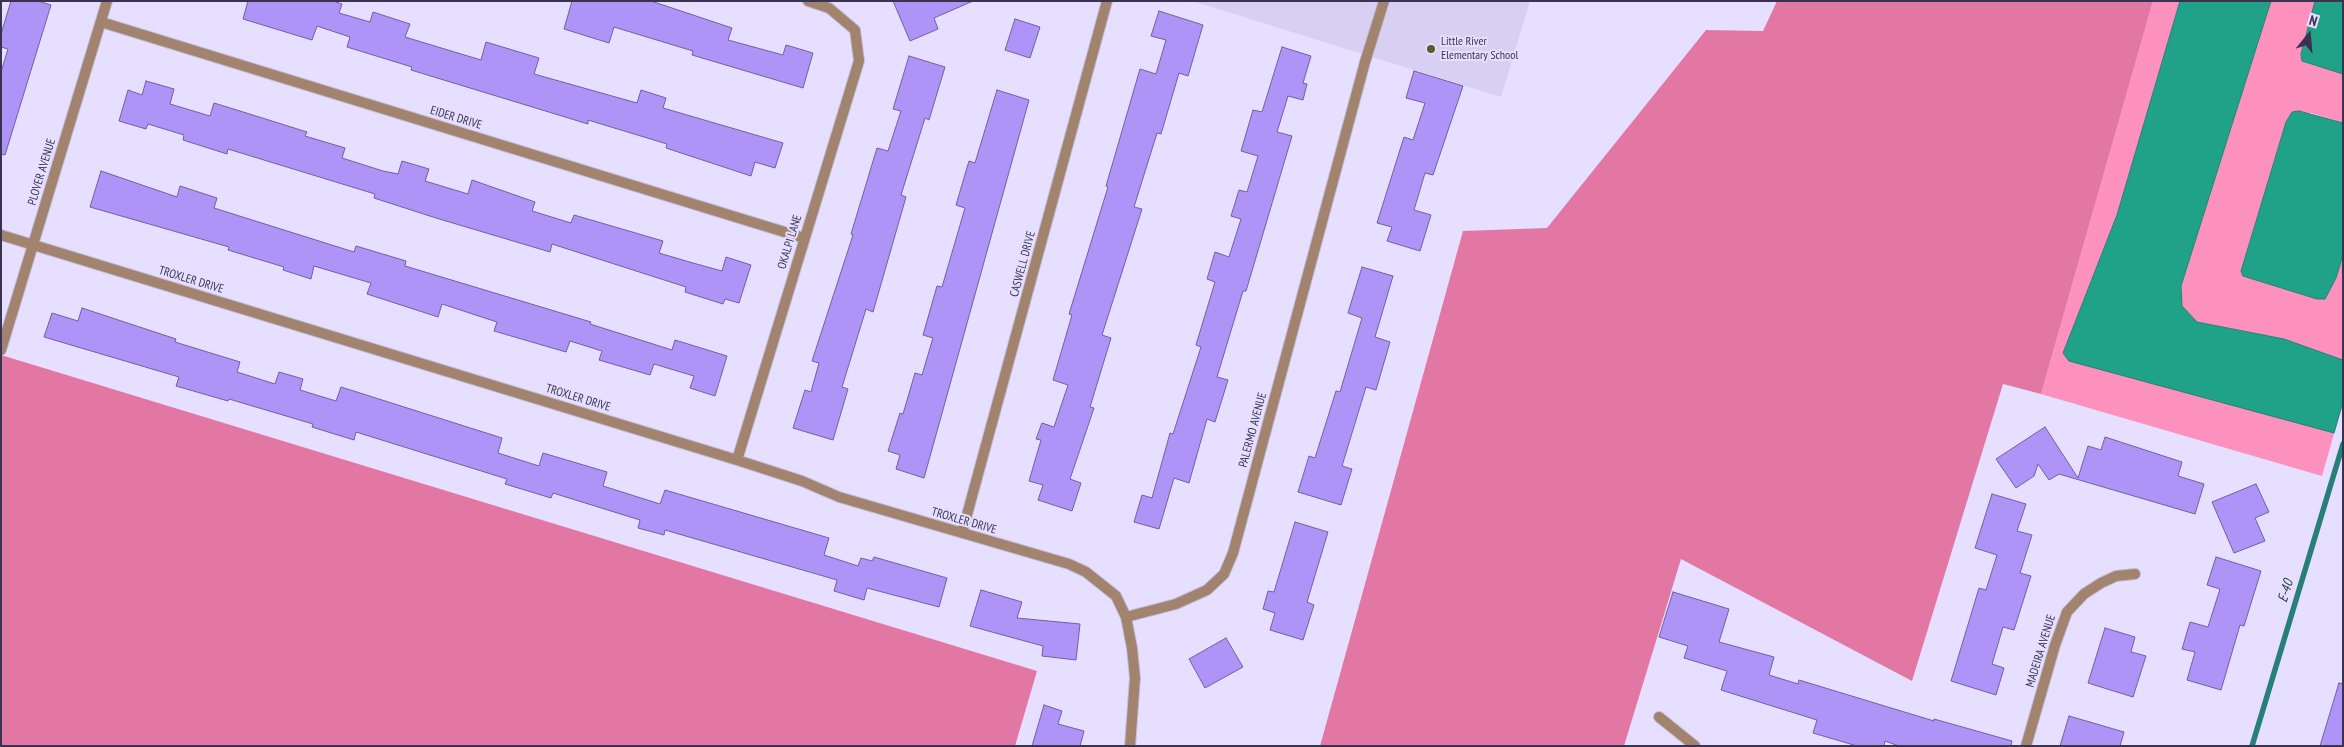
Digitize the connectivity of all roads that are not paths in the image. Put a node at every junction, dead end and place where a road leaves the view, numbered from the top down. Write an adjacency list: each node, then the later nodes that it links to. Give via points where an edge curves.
1 (107, 1): 5 (street, PLOVER AVENUE)
2 (808, 1): 7 (street, OKALPI LANE, via 829,8 856,30 859,61)
3 (1108, 1): 11 (street, CASWELL DRIVE)
4 (1384, 1): 13 (street, PALERMO AVENUE, via 1233,553 1224,574 1207,590 1176,604)
5 (101, 22): 7 (street, EIDER DRIVE); 8 (street, PLOVER AVENUE)
6 (1, 235): 8 (street, TROXLER DRIVE)
7 (804, 238): 10 (street, OKALPI LANE)
8 (33, 245): 9 (street, PLOVER AVENUE); 10 (street, TROXLER DRIVE)
9 (1, 350)
10 (737, 460): 11 (street, TROXLER DRIVE, via 839,497)
11 (962, 533): 13 (street, TROXLER DRIVE, via 1069,564 1086,572 1116,596)
12 (2135, 574): 17 (street, MADEIRA AVENUE, via 2116,576 2101,583 2084,594 2067,612)
13 (1126, 617): 15 (street, via 1135,678)
14 (1659, 717): 16 (street)
15 (1130, 746)
16 (1695, 746)
17 (2026, 746)

